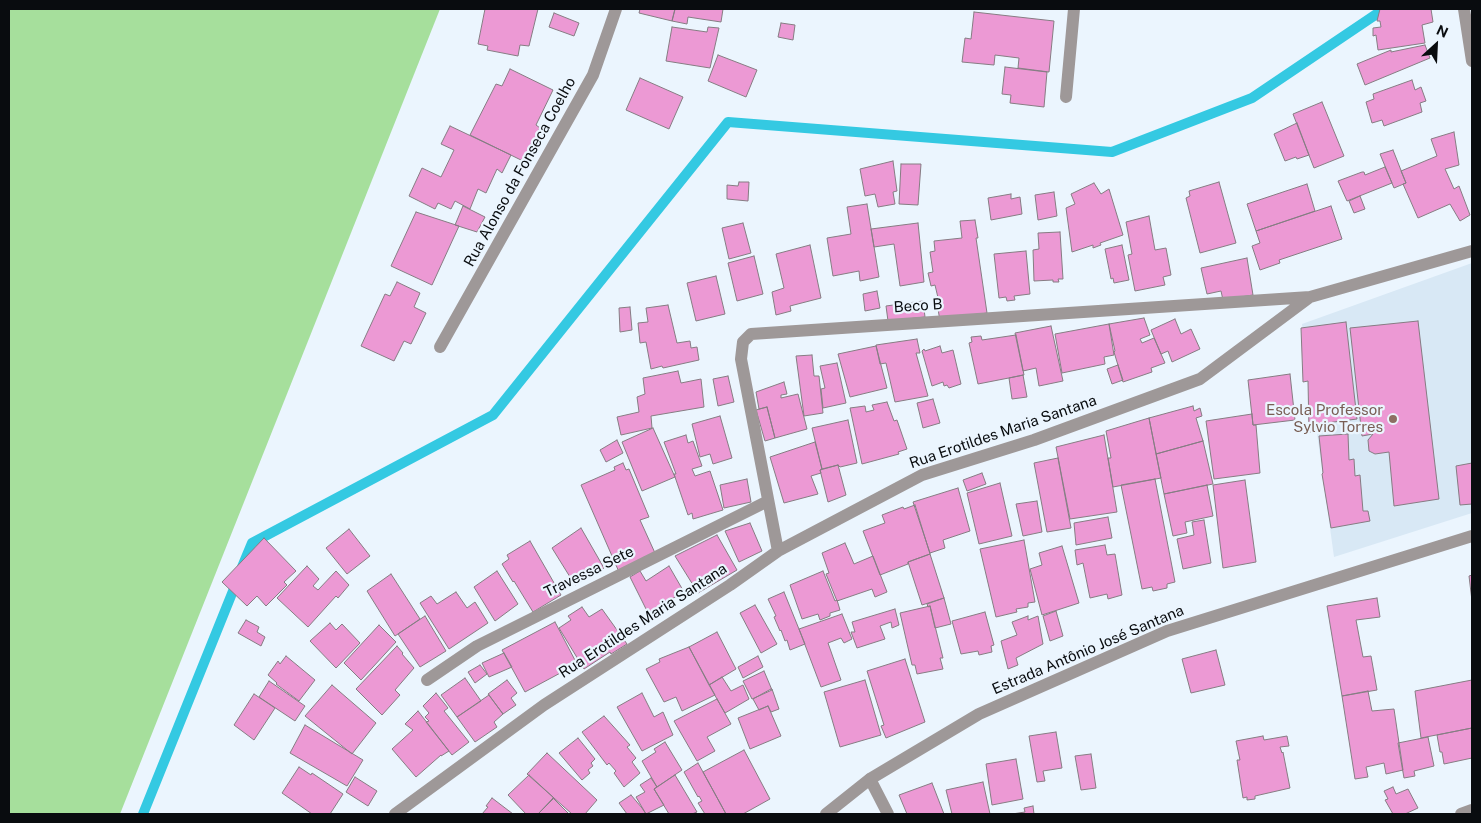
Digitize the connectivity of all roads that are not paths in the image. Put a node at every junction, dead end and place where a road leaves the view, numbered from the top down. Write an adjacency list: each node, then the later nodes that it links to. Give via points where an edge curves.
1 (616, 9): 8 (street, Rua Alonso da Fonseca Coelho, via 593,75)
2 (1074, 9): 5 (street)
3 (1464, 9): 4 (street)
4 (1472, 61)
5 (1066, 97)
6 (1472, 251): 7 (street, Rua Erotildes Maria Santana)
7 (1310, 297): 9 (street, Beco B, via 751,334 743,342 741,359); 11 (street, Rua Erotildes Maria Santana, via 1200,379 1034,440 922,475)
8 (440, 347)
9 (768, 501): 11 (street, Beco B); 12 (street, Travessa Sete, via 477,646)
10 (1472, 536): 13 (street, Estrada Antônio José Santana, via 1167,631 979,714)
11 (778, 551): 15 (street, Rua Erotildes Maria Santana, via 544,705)
12 (427, 680)
13 (870, 779): 16 (street, Estrada Antônio José Santana); 17 (street)
14 (1472, 810): 18 (street)
15 (395, 814)
16 (826, 814)
17 (888, 814)
18 (1460, 814)

